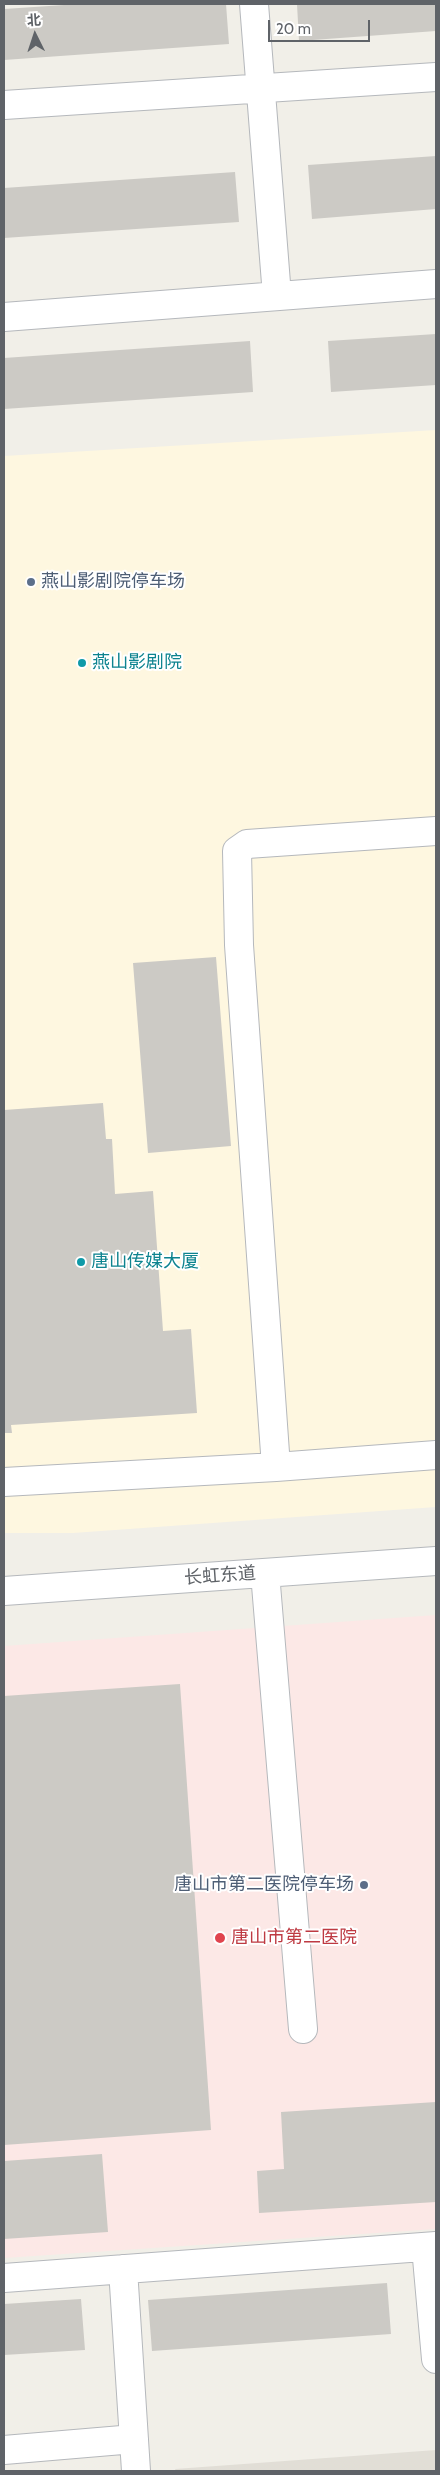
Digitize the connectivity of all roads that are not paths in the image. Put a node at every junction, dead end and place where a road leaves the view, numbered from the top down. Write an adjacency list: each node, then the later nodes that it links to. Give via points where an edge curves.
1 (254, 4): 3 (street)
2 (436, 77): 3 (street)
3 (260, 88): 4 (street); 6 (street)
4 (4, 106)
5 (436, 284): 6 (street)
6 (277, 296): 7 (street)
7 (4, 317)
8 (436, 831): 10 (street, via 247,844 237,851 240,955)
9 (436, 1455): 10 (street)
10 (276, 1467): 11 (street)
11 (4, 1482)
12 (436, 1561): 13 (street, 长虹东道)
13 (266, 1573): 14 (street, 长虹东道); 15 (street)
14 (4, 1591)
15 (303, 2028)
16 (431, 2246): 17 (street); 19 (street)
17 (123, 2269): 18 (street); 20 (street)
18 (4, 2278)
19 (436, 2358)
20 (134, 2439): 21 (street); 22 (street)
21 (4, 2450)
22 (136, 2471)

